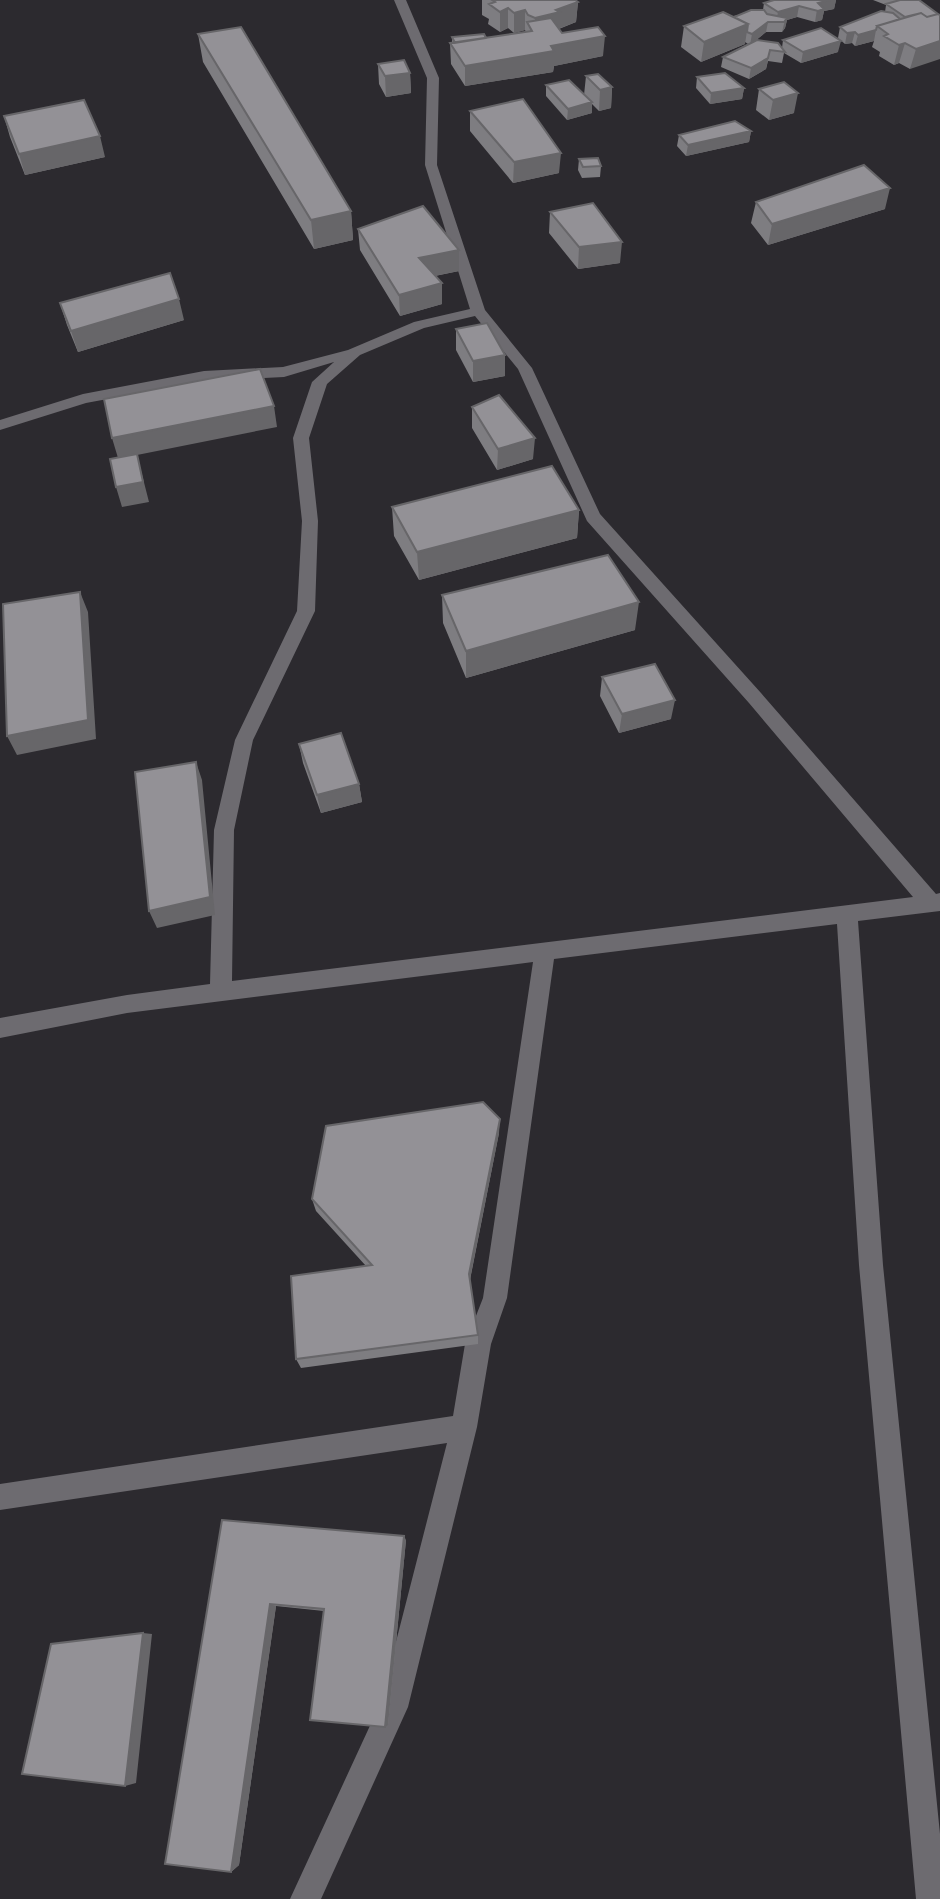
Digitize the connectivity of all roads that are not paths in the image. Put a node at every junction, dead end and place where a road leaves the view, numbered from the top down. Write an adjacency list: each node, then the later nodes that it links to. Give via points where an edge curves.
1 (400, 0): 2 (street, via 433,78 431,165)
2 (478, 311): 3 (street, via 419,325); 5 (street, via 525,368 593,517)
3 (355, 352): 4 (street, via 284,372 204,376 83,399); 8 (street, via 320,382 301,438 310,521 306,611 244,740 224,830)
4 (0, 425)
5 (935, 903): 6 (street)
6 (847, 914): 7 (street); 13 (street, via 871,1265)
7 (545, 951): 8 (street); 10 (street, via 495,1298 478,1344)
8 (221, 992): 9 (street)
9 (0, 1028)
10 (464, 1427): 11 (street); 12 (street, via 394,1707)
11 (0, 1497)
12 (305, 1899)
13 (931, 1899)

